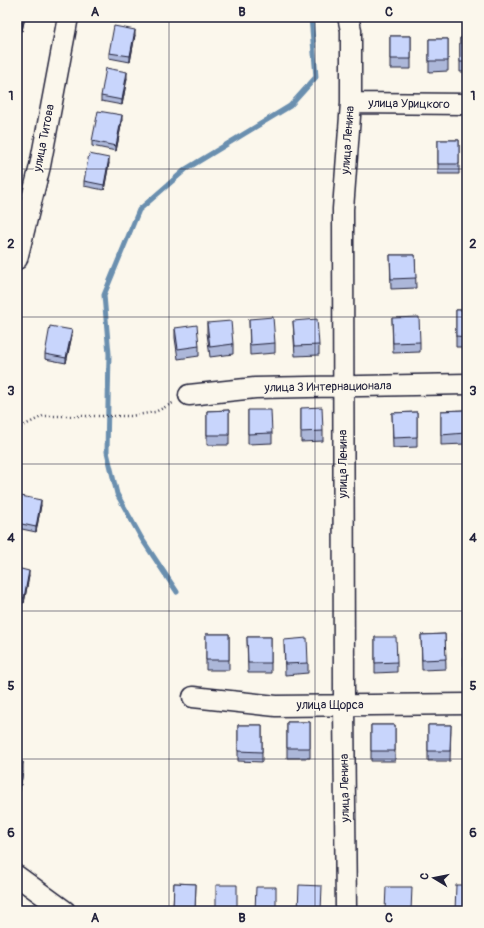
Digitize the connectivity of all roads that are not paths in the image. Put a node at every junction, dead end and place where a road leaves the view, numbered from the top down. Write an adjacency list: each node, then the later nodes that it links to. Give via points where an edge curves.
1 (68, 17): 5 (street, улица Титова, via 40,166)
2 (348, 17): 3 (street, улица Ленина, via 351,30)
3 (351, 103): 4 (street, улица Урицкого); 7 (street, улица Ленина, via 342,209)
4 (467, 104)
5 (17, 259)
6 (467, 384): 7 (street, улица 3 Интернационала)
7 (343, 386): 8 (street, улица 3 Интернационала, via 255,388); 11 (street, улица Ленина)
8 (189, 395)
9 (193, 697): 11 (street, улица Щорса, via 276,706)
10 (467, 704): 11 (street, улица Щорса)
11 (344, 706): 14 (street, улица Ленина)
12 (17, 876): 13 (street)
13 (65, 911)
14 (346, 911)

